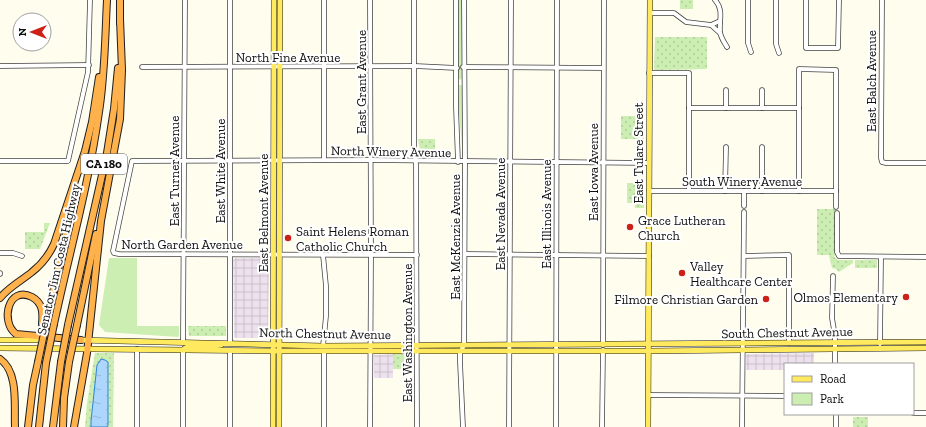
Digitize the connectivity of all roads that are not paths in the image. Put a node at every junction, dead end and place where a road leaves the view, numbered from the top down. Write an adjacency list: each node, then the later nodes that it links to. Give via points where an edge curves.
1 (90, 0): 31 (street)
2 (106, 0): 56 (highway, via 99,79); 140 (highway, Senator Jim Costa Highway / CA 180, bridge, via 104,70 96,133 46,363)
3 (120, 0): 24 (highway, Senator Jim Costa Highway / CA 180)
4 (184, 0): 36 (street, East Turner Avenue)
5 (230, 0): 37 (street, East White Avenue)
6 (274, 0): 38 (main road, East Belmont Avenue)
7 (280, 0): 38 (main road, East Belmont Avenue)
8 (324, 0): 39 (street)
9 (370, 0): 33 (street, East Grant Avenue)
10 (414, 0): 34 (street, East Washington Avenue)
11 (456, 0): 41 (street, East McKenzie Avenue)
12 (464, 0): 40 (street, East McKenzie Avenue)
13 (511, 0): 42 (street, East Nevada Avenue)
14 (557, 0): 43 (street, East Illinois Avenue)
15 (604, 0): 44 (street, East Iowa Avenue)
16 (650, 0): 23 (main road, East Tulare Street)
17 (715, 0): 25 (street, via 720,7)
18 (748, 0): 29 (street, via 748,43)
19 (776, 0): 30 (street)
20 (806, 0): 21 (street, via 806,48 819,50 838,48)
21 (839, 0)
22 (882, 0): 71 (street, East Balch Avenue, via 882,162)
23 (650, 12): 26 (street, via 674,13 686,22); 45 (main road, East Tulare Street)
24 (120, 19): 79 (highway, via 120,114); 141 (highway, Senator Jim Costa Highway / CA 180, bridge, via 111,130 68,325)
25 (720, 21): 26 (street); 27 (street)
26 (711, 25): 27 (street)
27 (720, 33): 28 (street)
28 (727, 47)
29 (751, 52)
30 (778, 53)
31 (89, 65): 32 (street); 60 (street, via 68,161)
32 (0, 66)
33 (371, 66): 34 (street, North Fine Avenue); 39 (street, North Fine Avenue); 59 (street, East Grant Avenue)
34 (414, 66): 41 (street, North Fine Avenue); 64 (street, East Washington Avenue)
35 (142, 67): 36 (street, North Fine Avenue)
36 (184, 67): 37 (street, North Fine Avenue); 62 (street, East Turner Avenue)
37 (230, 67): 38 (street, North Fine Avenue); 63 (street, East White Avenue)
38 (277, 67): 39 (street, North Fine Avenue); 57 (main road, East Belmont Avenue)
39 (324, 67): 58 (street)
40 (463, 67): 42 (street); 47 (street, East McKenzie Avenue)
41 (457, 68): 46 (street, East McKenzie Avenue)
42 (510, 68): 43 (street); 67 (street, East Nevada Avenue)
43 (557, 68): 44 (street); 68 (street, East Illinois Avenue)
44 (603, 68): 69 (street, East Iowa Avenue)
45 (649, 73): 50 (street, via 689,73); 70 (main road, East Tulare Street)
46 (456, 82): 47 (street); 65 (street, East McKenzie Avenue)
47 (464, 82): 66 (street, East McKenzie Avenue)
48 (726, 90): 51 (street)
49 (762, 90): 52 (street)
50 (689, 108): 51 (street); 73 (street)
51 (726, 108): 52 (street)
52 (762, 108): 53 (street)
53 (799, 108): 77 (street); 78 (street, via 799,69 836,70)
54 (726, 147): 74 (street)
55 (762, 147): 76 (street)
56 (85, 151): 102 (highway, via 52,248 38,267); 103 (highway)
57 (277, 160): 58 (street, North Winery Avenue); 63 (street, North Winery Avenue); 87 (main road, East Belmont Avenue); 88 (main road, East Belmont Avenue)
58 (324, 160): 59 (street, North Winery Avenue)
59 (371, 160): 64 (street, North Winery Avenue); 93 (street, East Grant Avenue)
60 (0, 161)
61 (132, 161): 62 (street, North Winery Avenue); 85 (street, North Garden Avenue, via 114,253)
62 (184, 161): 63 (street, North Winery Avenue); 85 (street, East Turner Avenue)
63 (230, 161): 86 (street, East White Avenue)
64 (416, 161): 65 (street, North Winery Avenue); 89 (street, East Washington Avenue)
65 (458, 162): 66 (street, North Winery Avenue)
66 (465, 162): 67 (street, North Winery Avenue); 90 (street, East McKenzie Avenue)
67 (510, 162): 68 (street, North Winery Avenue); 91 (street, East Nevada Avenue)
68 (556, 162): 69 (street, North Winery Avenue); 94 (street, East Illinois Avenue)
69 (603, 163): 70 (street, North Winery Avenue); 95 (street, East Iowa Avenue)
70 (649, 163): 72 (main road, East Tulare Street)
71 (926, 163)
72 (649, 190): 73 (street, South Winery Avenue); 97 (main road, East Tulare Street)
73 (689, 190): 74 (street, South Winery Avenue)
74 (725, 191): 75 (street, South Winery Avenue)
75 (744, 191): 76 (street, South Winery Avenue); 80 (street)
76 (762, 191): 77 (street, South Winery Avenue)
77 (799, 191): 78 (street, South Winery Avenue)
78 (836, 191): 81 (street)
79 (105, 198): 106 (highway); 142 (highway, bridge, via 69,362)
80 (744, 206)
81 (836, 207)
82 (744, 212): 98 (street)
83 (836, 213): 99 (street, via 838,255)
84 (0, 253): 96 (street)
85 (183, 254): 86 (street, North Garden Avenue); 107 (street, East Turner Avenue)
86 (230, 254): 87 (street, North Garden Avenue); 109 (street, East White Avenue)
87 (274, 254): 88 (street, North Garden Avenue); 111 (main road, East Belmont Avenue)
88 (280, 254): 92 (street, North Garden Avenue); 111 (main road, East Belmont Avenue)
89 (417, 254): 93 (street, North Garden Avenue); 120 (street, East Washington Avenue)
90 (465, 254): 91 (street); 115 (street, East McKenzie Avenue)
91 (510, 254): 94 (street); 121 (street, East Nevada Avenue)
92 (323, 255): 93 (street, North Garden Avenue); 118 (street, via 326,316)
93 (371, 255): 119 (street, East Grant Avenue)
94 (556, 255): 95 (street); 122 (street, East Illinois Avenue)
95 (603, 255): 97 (street); 123 (street, East Iowa Avenue)
96 (22, 256)
97 (649, 256): 124 (main road, East Tulare Street)
98 (744, 256): 110 (street, via 789,255); 114 (street)
99 (881, 256): 100 (street); 113 (street)
100 (926, 257)
101 (832, 276): 112 (street, via 832,318)
102 (0, 298)
103 (44, 324): 105 (highway, via 41,306 37,300 29,296 14,297 3,309 5,325 16,334); 139 (highway, bridge)
104 (0, 340): 105 (main road, North Chestnut Avenue)
105 (81, 340): 106 (main road, North Chestnut Avenue)
106 (88, 340): 107 (main road, North Chestnut Avenue); 117 (highway)
107 (183, 342): 109 (main road, North Chestnut Avenue)
108 (926, 342): 113 (main road, South Chestnut Avenue)
109 (230, 343): 111 (main road, North Chestnut Avenue); 127 (main road, via 189,346)
110 (789, 343): 112 (main road, South Chestnut Avenue); 114 (main road, South Chestnut Avenue)
111 (276, 344): 118 (main road, North Chestnut Avenue); 129 (main road, East Belmont Avenue)
112 (836, 345): 113 (main road, South Chestnut Avenue); 114 (main road, South Chestnut Avenue); 131 (street)
113 (880, 345): 125 (main road, South Chestnut Avenue)
114 (743, 346): 124 (main road, South Chestnut Avenue); 133 (street)
115 (463, 347): 120 (main road, North Chestnut Avenue); 121 (main road, North Chestnut Avenue); 152 (street, East McKenzie Avenue, via 460,362)
116 (0, 348): 117 (main road, North Chestnut Avenue)
117 (87, 348): 126 (main road, North Chestnut Avenue); 143 (highway)
118 (323, 348): 119 (main road, North Chestnut Avenue); 129 (main road, North Chestnut Avenue); 149 (street)
119 (370, 348): 120 (main road, North Chestnut Avenue); 150 (street, East Grant Avenue)
120 (416, 348): 151 (street, East Washington Avenue)
121 (509, 348): 122 (main road, North Chestnut Avenue); 153 (street, East Nevada Avenue)
122 (556, 348): 123 (main road, North Chestnut Avenue); 123 (main road, North Chestnut Avenue); 154 (street, East Illinois Avenue)
123 (603, 348): 124 (main road, North Chestnut Avenue); 155 (street, East Iowa Avenue)
124 (649, 348): 132 (main road, East Tulare Street)
125 (926, 348)
126 (137, 349): 127 (main road, North Chestnut Avenue); 144 (street)
127 (183, 350): 128 (main road, North Chestnut Avenue); 145 (street)
128 (230, 351): 129 (main road, North Chestnut Avenue); 146 (street)
129 (276, 351): 147 (main road, East Belmont Avenue); 148 (main road, East Belmont Avenue)
130 (0, 359): 138 (highway, via 12,375)
131 (836, 363)
132 (649, 395): 133 (street); 156 (main road, East Tulare Street)
133 (743, 395): 134 (street); 157 (street)
134 (784, 396)
135 (914, 413): 136 (street)
136 (926, 413)
137 (836, 415): 158 (street)
138 (15, 427)
139 (28, 427)
140 (39, 427)
141 (53, 427)
142 (63, 427)
143 (74, 427)
144 (137, 427)
145 (183, 427)
146 (230, 427)
147 (273, 427)
148 (279, 427)
149 (324, 427)
150 (370, 427)
151 (417, 427)
152 (463, 427)
153 (509, 427)
154 (556, 427)
155 (602, 427)
156 (648, 427)
157 (742, 427)
158 (836, 427)

